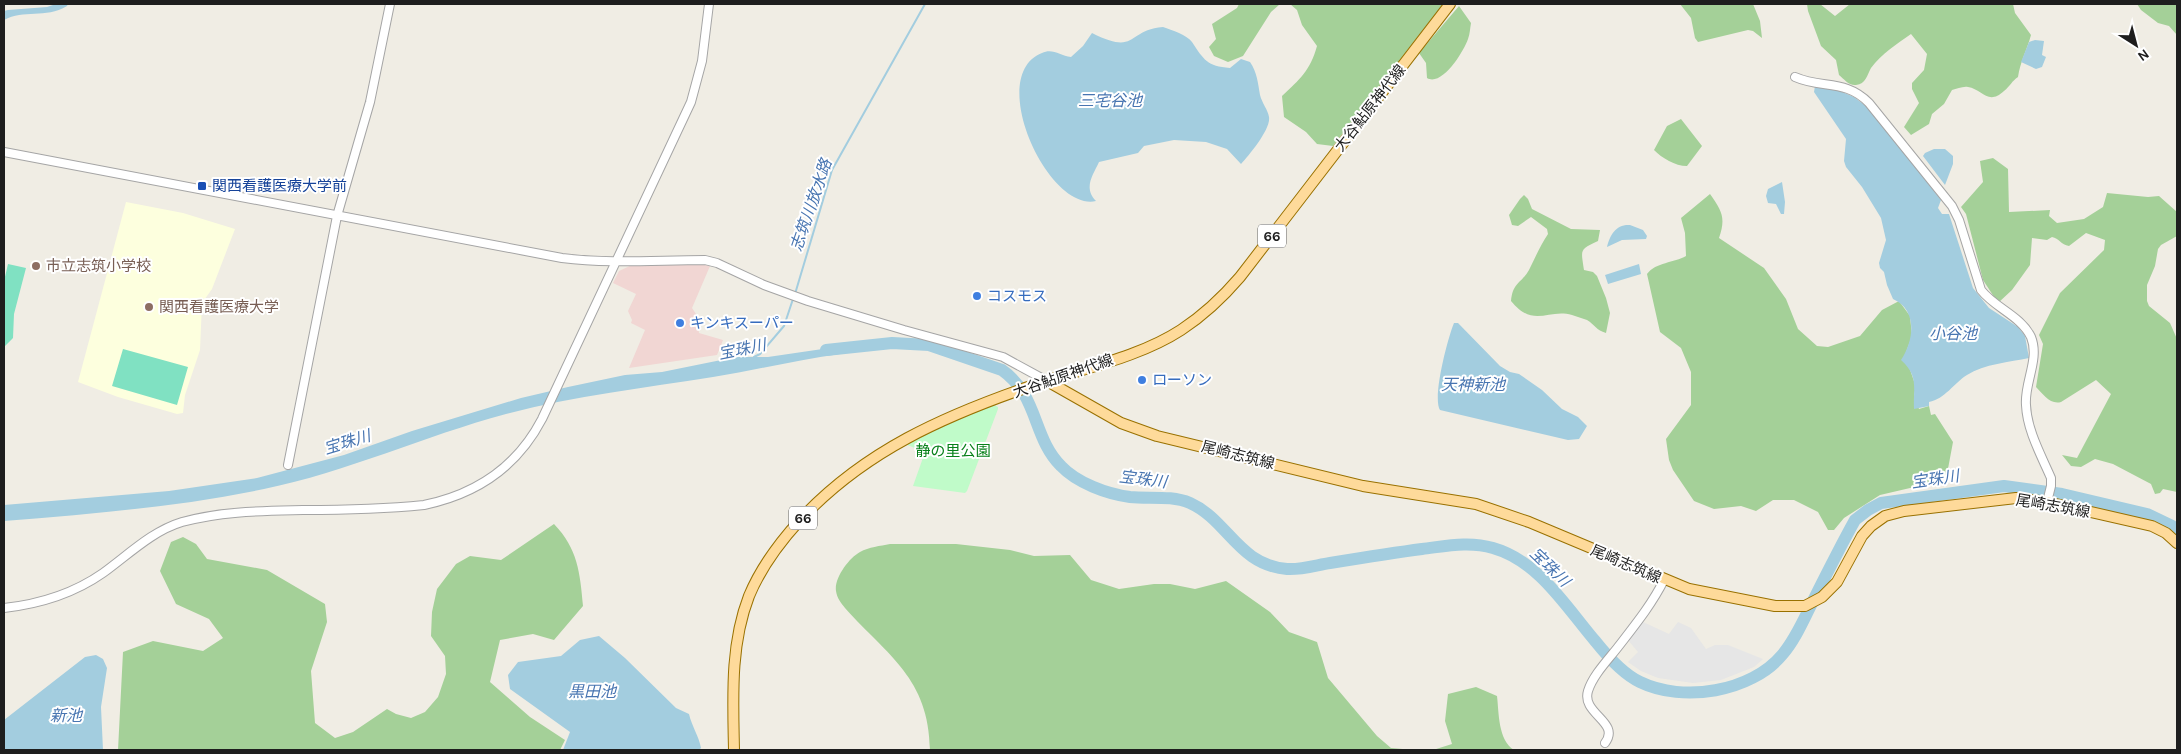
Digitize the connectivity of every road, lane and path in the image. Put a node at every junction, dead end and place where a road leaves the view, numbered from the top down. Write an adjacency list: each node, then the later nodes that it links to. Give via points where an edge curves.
1 (390, 4): 6 (street, via 370,102)
2 (709, 4): 7 (street, via 702,60 691,102)
3 (1450, 4): 8 (main road, 大谷鮎原神代線 / 66, via 1240,277 1213,306 1160,342)
4 (1795, 77): 10 (street, via 1842,86 1860,94 1881,116 1952,206 1981,290 1988,299 2025,326 2032,339 2033,358 2025,403 2027,417 2051,478)
5 (4, 152): 6 (street)
6 (337, 216): 7 (street, via 562,258); 9 (street)
7 (616, 262): 8 (street, via 705,260 717,263 805,300 1003,357); 13 (street, via 546,411 526,445 504,470 477,488 444,501 405,507 243,511 181,522 158,533 72,591 38,603)
8 (1047, 381): 12 (main road, 尾崎志筑線, via 1121,423 1157,436 1363,486 1492,509); 15 (main road, 大谷鮎原神代線 / 66, via 923,429 885,450 826,495 776,548 749,596 734,660)
9 (288, 465)
10 (2047, 500): 11 (main road, 尾崎志筑線, via 2152,526); 12 (main road, 尾崎志筑線, via 1995,499 1885,516 1862,536 1837,582 1822,597 1805,606 1767,605 1689,589)
11 (2177, 543)
12 (1664, 580): 14 (street, via 1642,618 1606,662 1588,692 1587,702 1610,731)
13 (4, 608)
14 (1604, 743)
15 (734, 750)

